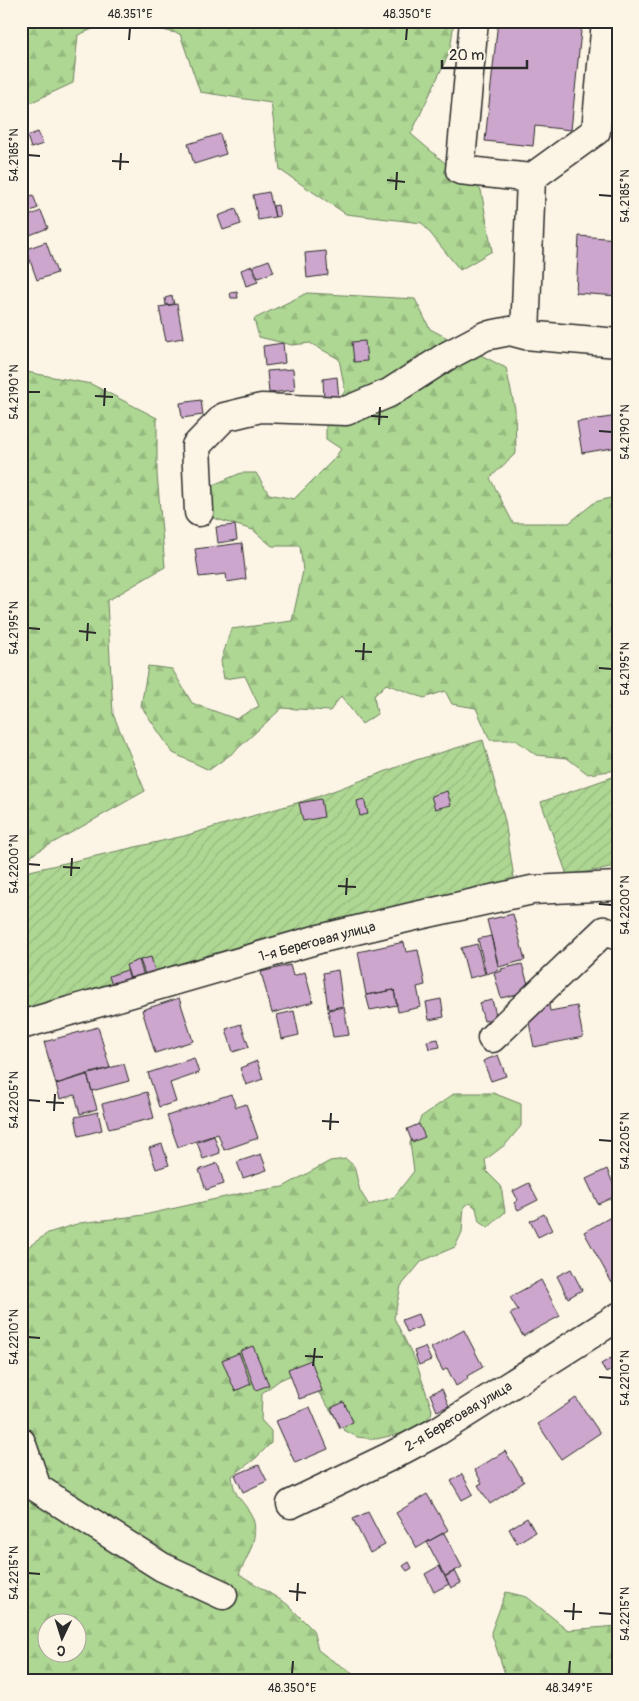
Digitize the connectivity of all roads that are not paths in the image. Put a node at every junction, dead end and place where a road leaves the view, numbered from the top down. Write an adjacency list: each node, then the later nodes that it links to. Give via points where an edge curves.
1 (474, 21): 3 (street, via 460,170)
2 (606, 21): 3 (street, via 596,131)
3 (531, 178): 4 (street)
4 (525, 335): 5 (street); 6 (street, via 510,331 485,336 389,393 346,411 262,408 224,416 196,446)
5 (618, 343)
6 (198, 512)
7 (618, 886): 9 (street, 1-я Береговая улица, via 532,890 411,917 319,939)
8 (618, 936): 10 (street, via 604,931)
9 (21, 1025)
10 (492, 1038)
11 (618, 1317): 13 (street, 2-я Береговая улица, via 438,1431)
12 (21, 1442): 14 (street, via 37,1488 162,1567)
13 (291, 1504)
14 (223, 1595)

